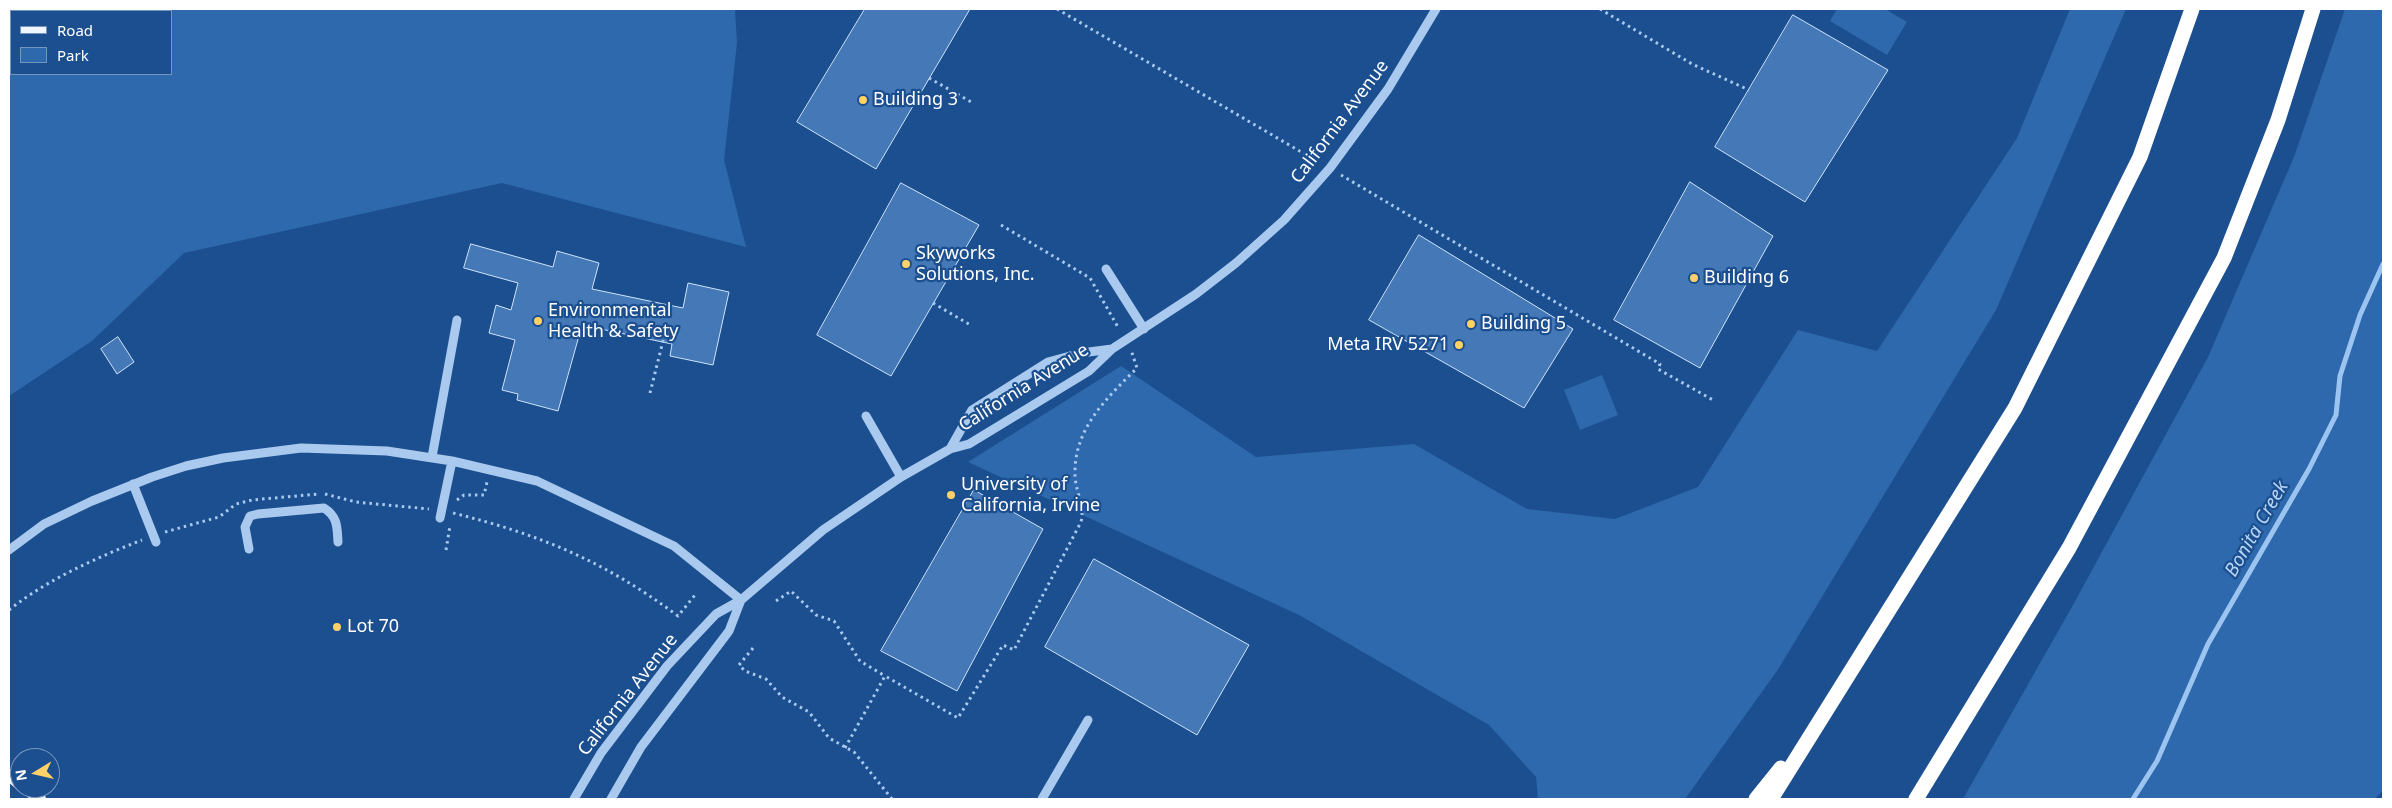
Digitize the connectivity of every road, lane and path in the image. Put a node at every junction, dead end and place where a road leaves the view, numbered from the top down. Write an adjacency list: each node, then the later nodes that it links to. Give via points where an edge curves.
1 (1057, 9): 9 (path)
2 (1436, 9): 9 (street, California Avenue, via 1388,89)
3 (1600, 9): 7 (path, via 1692,64)
4 (2192, 9): 41 (highway, via 2140,157 2015,408)
5 (2313, 9): 50 (highway, via 2278,120 2224,258 2069,548)
6 (929, 78): 8 (path)
7 (1749, 90)
8 (973, 103)
9 (1330, 168): 16 (street, California Avenue, via 1284,220 1236,263); 20 (path, via 1660,364 1658,368)
10 (1001, 225): 17 (path, via 1090,278)
11 (1106, 269): 16 (street)
12 (933, 303): 14 (path)
13 (457, 320): 23 (street)
14 (972, 326)
15 (666, 329): 19 (path)
16 (1144, 329): 17 (street, California Avenue)
17 (1126, 340): 18 (street, California Avenue); 40 (path, via 1137,368 1106,398 1087,425 1075,474 1084,512 1081,522 1014,650 1003,645 958,718)
18 (1112, 349): 22 (street, California Avenue, via 1089,370 1065,385 969,444); 22 (street, California Avenue, via 1048,362 972,410)
19 (650, 393)
20 (1713, 400)
21 (866, 416): 26 (street)
22 (950, 449): 26 (street, California Avenue)
23 (432, 457): 24 (street); 27 (street, via 387,451 300,448 223,458 186,466)
24 (452, 461): 25 (street); 29 (street)
25 (490, 470): 28 (path, via 484,496 464,495 458,498); 36 (street, via 537,481 674,546)
26 (901, 477): 36 (street, California Avenue, via 823,530)
27 (133, 484): 30 (street); 33 (street, via 44,524)
28 (452, 513): 29 (path); 34 (path); 35 (path, via 527,534 576,554 628,580 678,616)
29 (441, 515): 30 (path, via 414,506 356,502 328,494 304,494 236,504 219,517)
30 (155, 539): 38 (path, via 114,551 73,570)
31 (338, 542): 32 (street, via 337,523 333,514 324,508 250,516 245,527)
32 (250, 549)
33 (9, 550)
34 (446, 550)
35 (694, 595)
36 (741, 600): 44 (street, California Avenue, via 716,614 667,666 601,753); 45 (street, California Avenue, via 729,631 641,748)
37 (776, 601): 40 (path, via 791,591 816,615 834,621 860,661)
38 (9, 610)
39 (753, 648): 43 (path, via 739,665 745,671 766,679 782,697 803,707 829,738)
40 (885, 676): 43 (path)
41 (1822, 716): 48 (highway); 49 (highway)
42 (1088, 720): 47 (street)
43 (845, 748): 46 (path, via 854,752)
44 (574, 799)
45 (611, 799)
46 (892, 799)
47 (1042, 799)
48 (1756, 799)
49 (1771, 799)
50 (1916, 799)

